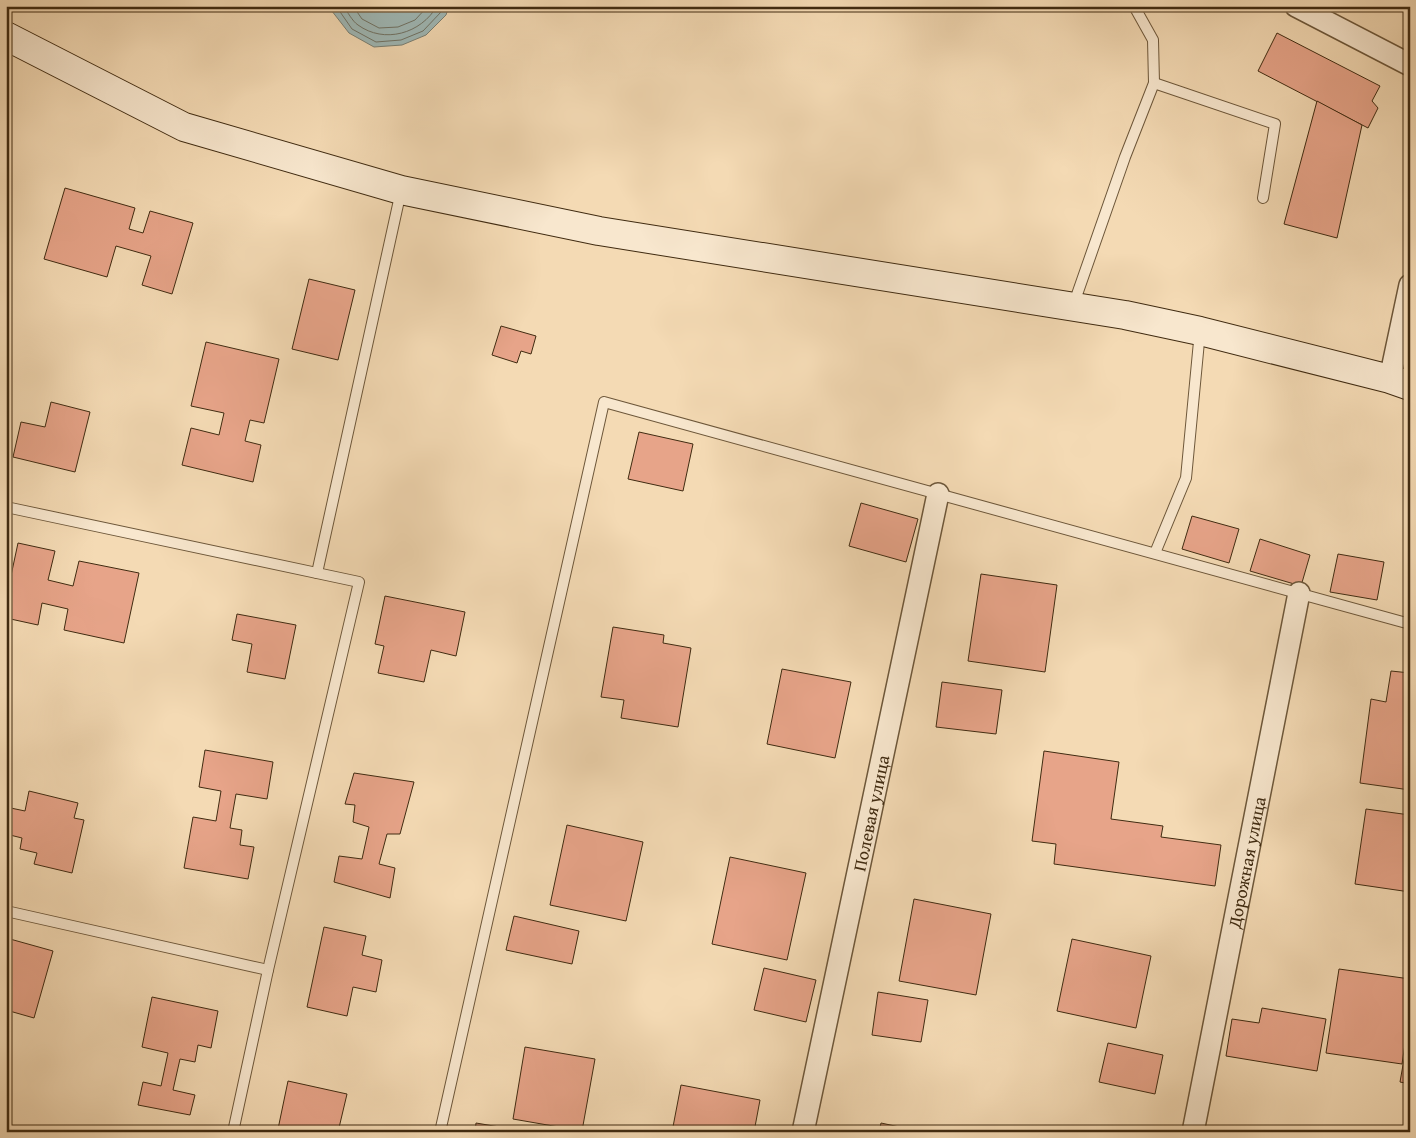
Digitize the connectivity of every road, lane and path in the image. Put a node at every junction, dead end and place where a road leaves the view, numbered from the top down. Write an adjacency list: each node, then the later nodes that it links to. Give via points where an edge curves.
1 (1134, 6): 5 (lane, via 1153,40)
2 (1296, 6): 4 (street)
3 (6, 36): 6 (street, via 184,128)
4 (1410, 65)
5 (1154, 83): 7 (lane, via 1275,124); 9 (lane)
6 (401, 190): 9 (street, via 599,231); 15 (lane)
7 (1263, 198)
8 (1410, 285): 11 (street)
9 (1072, 306): 10 (street)
10 (1200, 331): 11 (street); 14 (lane, via 1186,478)
11 (1400, 383)
12 (938, 494): 14 (lane); 21 (lane, via 604,402); 22 (street, Полевая улица)
13 (6, 507): 15 (lane)
14 (1155, 554): 16 (lane)
15 (317, 573): 19 (lane, via 359,582)
16 (1299, 593): 17 (lane); 23 (street, Дорожная улица)
17 (1410, 624)
18 (6, 911): 19 (lane)
19 (268, 970): 20 (lane)
20 (233, 1132)
21 (440, 1132)
22 (804, 1132)
23 (1193, 1132)

